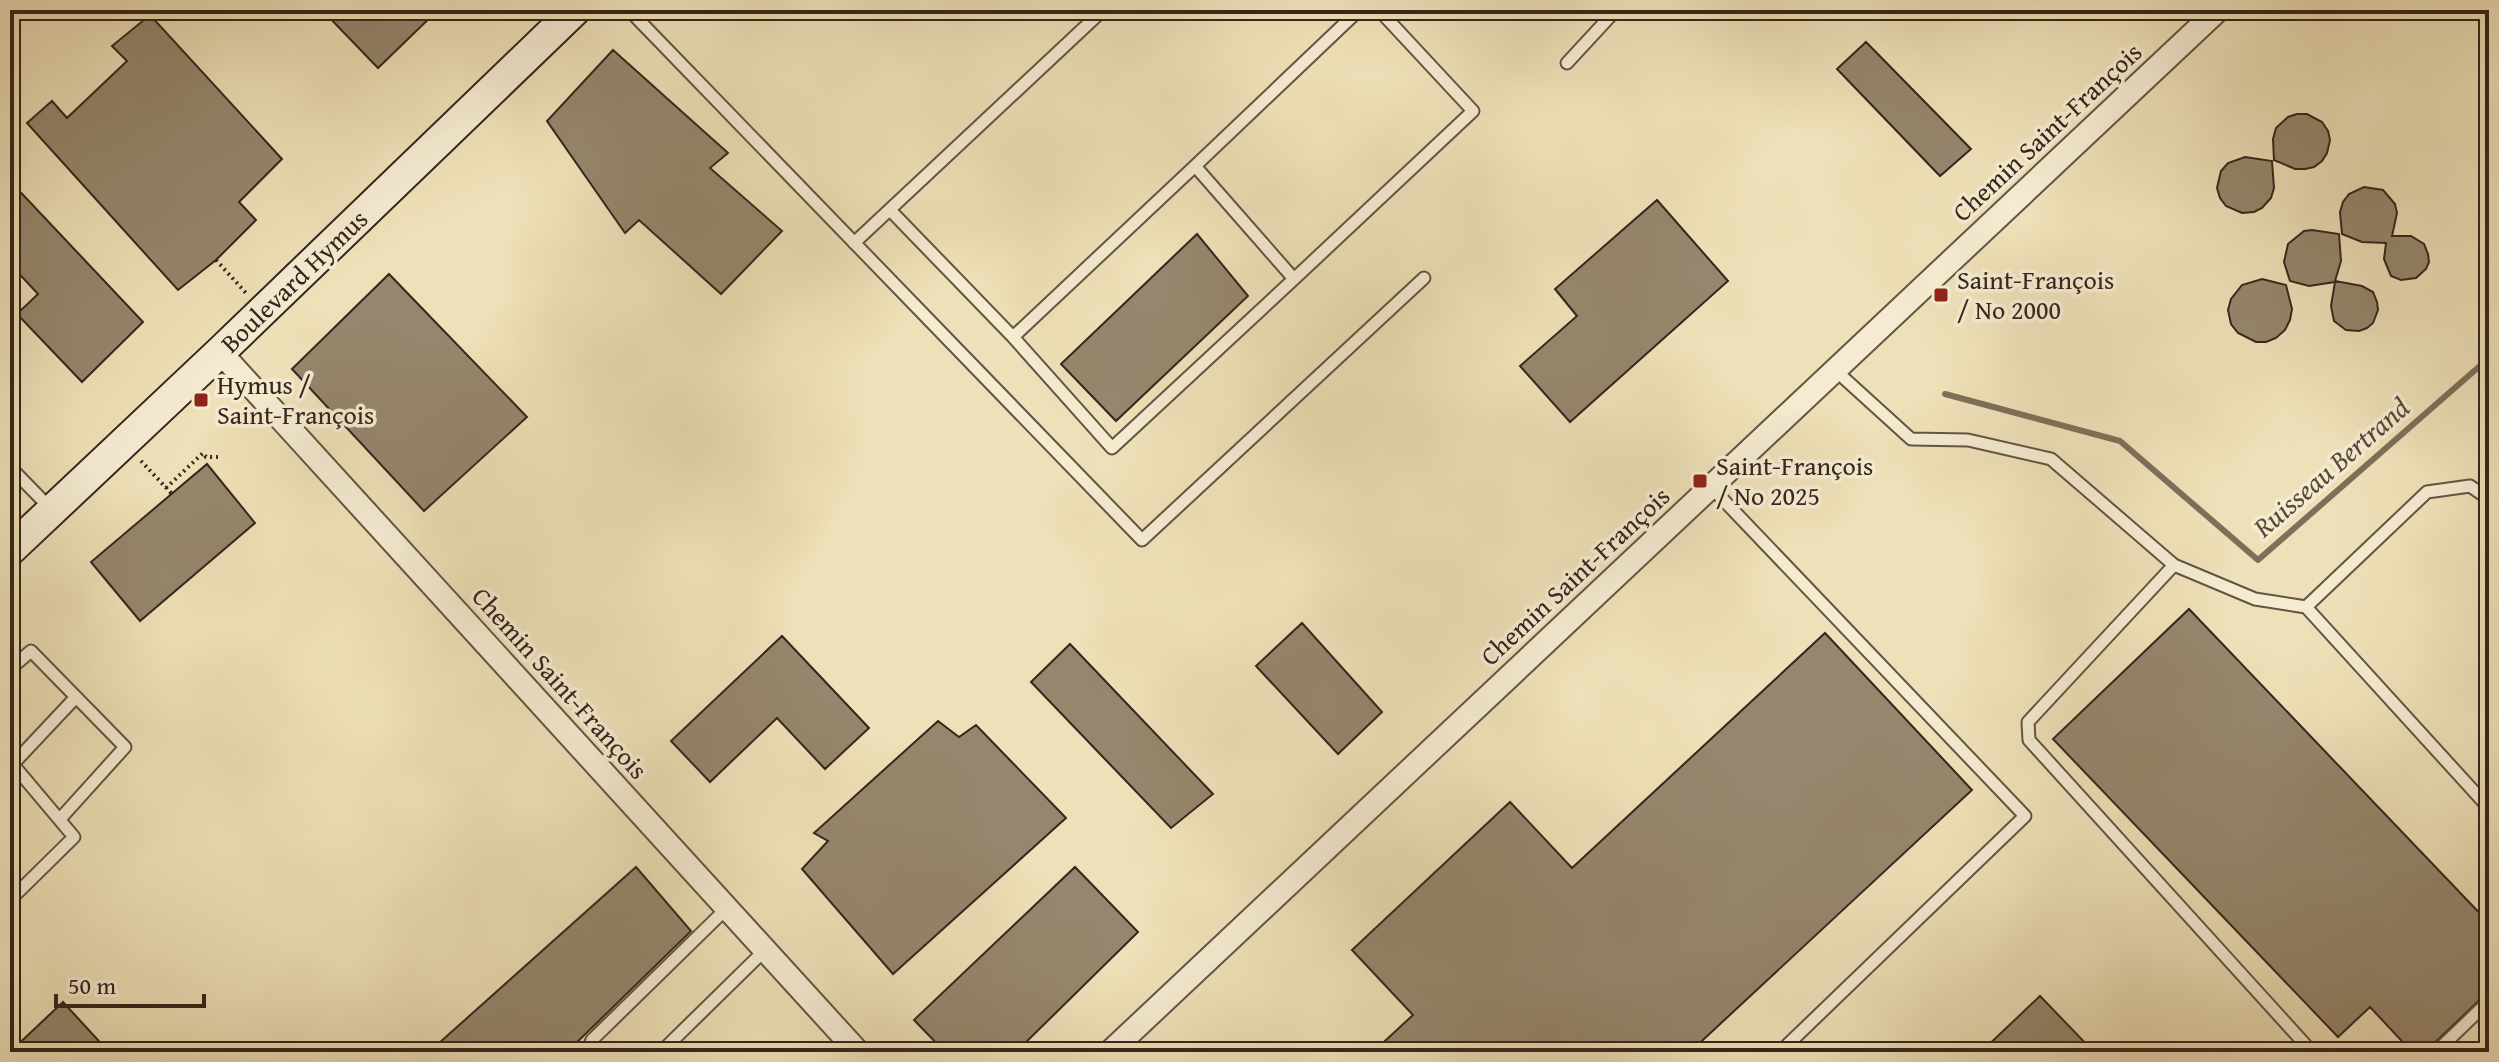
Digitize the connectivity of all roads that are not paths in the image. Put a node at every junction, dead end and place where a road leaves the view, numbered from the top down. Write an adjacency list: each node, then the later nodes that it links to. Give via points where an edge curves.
1 (575, 10): 15 (street, Boulevard Hymus)
2 (629, 10): 11 (lane)
3 (1103, 10): 10 (lane)
4 (1359, 10): 9 (lane)
5 (1379, 10): 13 (lane, via 1473,111)
6 (1616, 10): 8 (lane)
7 (2218, 10): 16 (street, Chemin Saint-François)
8 (1567, 63)
9 (1195, 166): 13 (lane); 14 (lane)
10 (890, 210): 11 (lane); 14 (lane)
11 (854, 243): 12 (lane, via 1142,540)
12 (1424, 278)
13 (1294, 279): 14 (lane, via 1112,448)
14 (1013, 337)
15 (220, 352): 20 (street, Boulevard Hymus); 30 (street, Chemin Saint-François)
16 (1835, 370): 18 (street, Chemin Saint-François); 22 (lane, via 1911,439 1968,440 2051,459)
17 (10, 467): 20 (lane)
18 (1711, 487): 36 (street, Chemin Saint-François); 37 (lane, via 2025,816)
19 (2489, 499): 23 (lane, via 2470,486 2427,492)
20 (52, 511): 21 (street, Boulevard Hymus)
21 (10, 550)
22 (2174, 565): 23 (lane, via 2255,599); 38 (lane, via 2028,722 2029,740)
23 (2306, 607): 27 (lane)
24 (10, 669): 25 (lane, via 31,651)
25 (76, 697): 26 (lane); 28 (lane, via 125,747)
26 (11, 763): 28 (lane)
27 (2489, 808)
28 (60, 819): 29 (lane, via 74,837)
29 (10, 900)
30 (727, 908): 31 (street, Chemin Saint-François); 33 (lane, via 592,1040)
31 (765, 950): 34 (lane); 35 (street, Chemin Saint-François)
32 (2489, 1001): 39 (lane)
33 (587, 1052)
34 (661, 1052)
35 (858, 1052)
36 (1110, 1052)
37 (1780, 1052)
38 (2312, 1052)
39 (2436, 1052)

